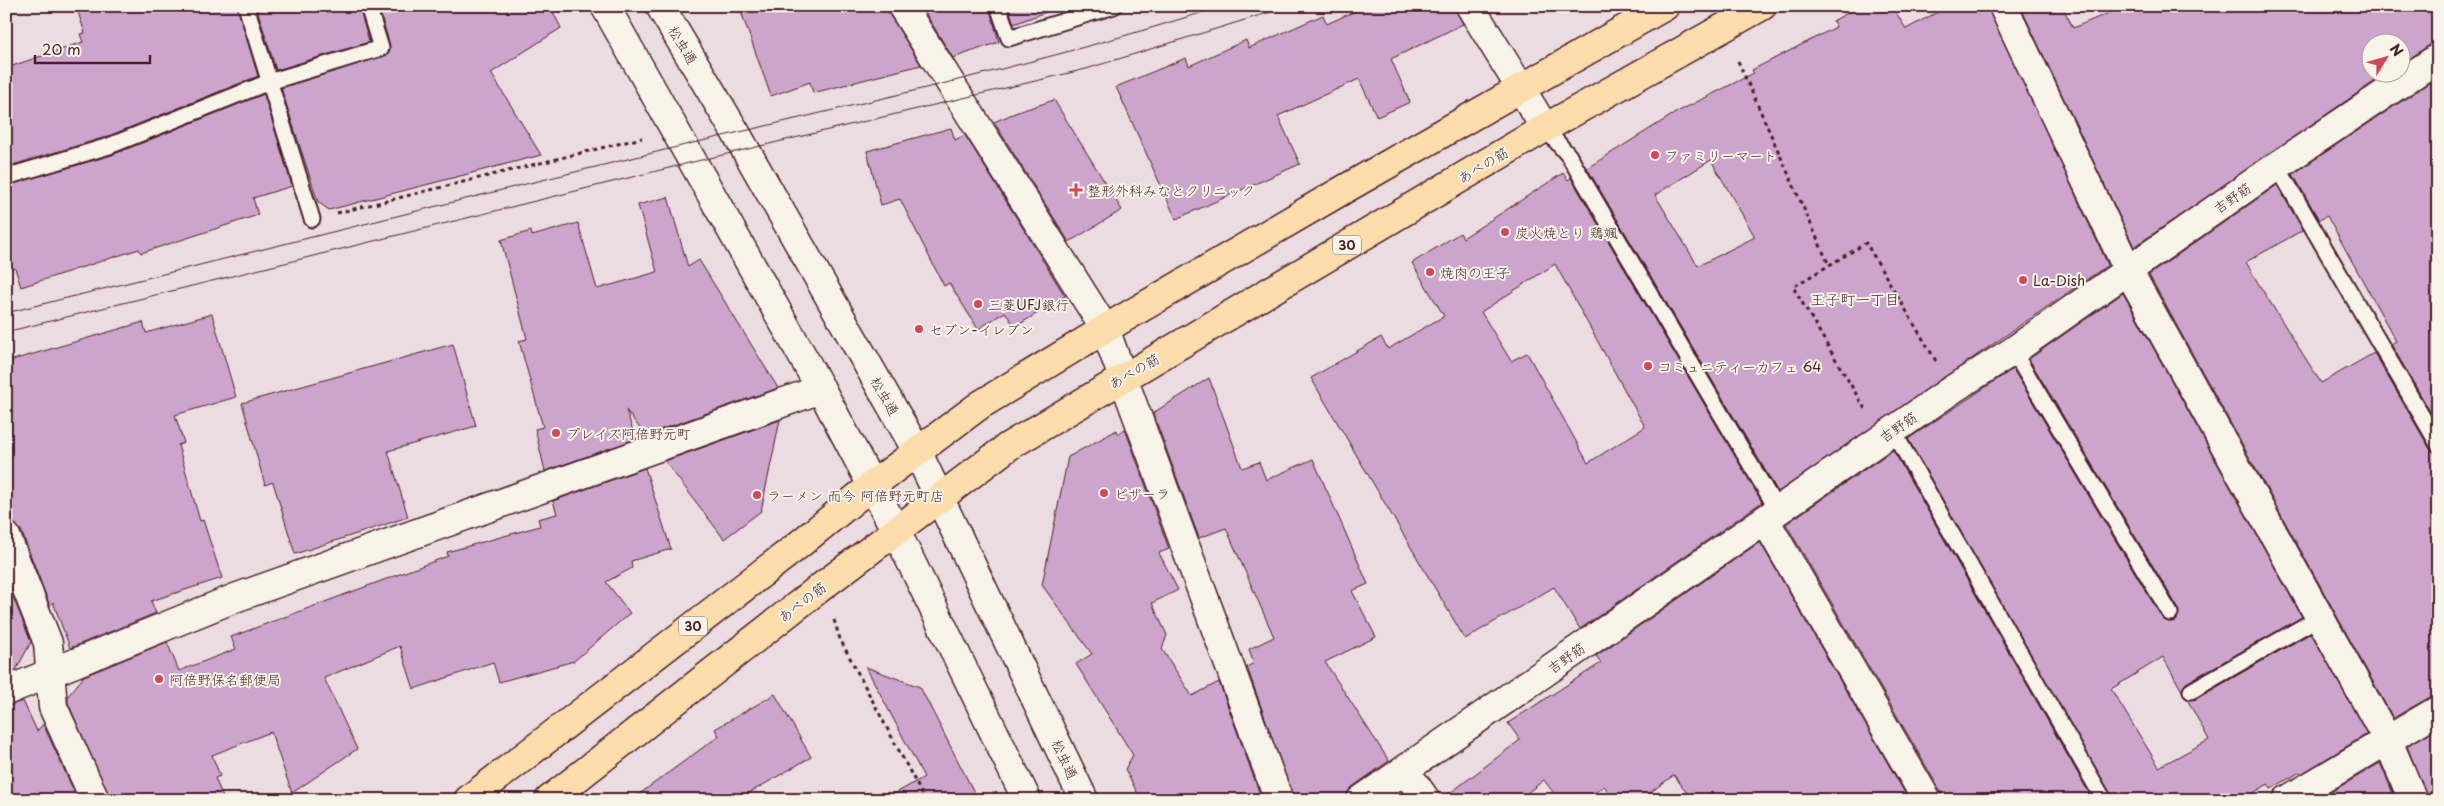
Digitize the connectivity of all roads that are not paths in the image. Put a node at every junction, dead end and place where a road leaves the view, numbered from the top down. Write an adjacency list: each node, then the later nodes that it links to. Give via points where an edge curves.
1 (246, 6): 13 (lane)
2 (368, 6): 13 (lane, via 381,48)
3 (605, 6): 23 (street)
4 (660, 6): 26 (street, 松虫通)
5 (902, 6): 20 (street)
6 (998, 6): 7 (lane, via 1009,38)
7 (1114, 6)
8 (1470, 6): 14 (street)
9 (1665, 6): 14 (main road, 30)
10 (1762, 6): 15 (main road, あべの筋 / 30)
11 (2003, 6): 19 (street)
12 (2438, 58): 16 (street, 吉野筋)
13 (269, 82): 17 (lane, via 109,146); 18 (lane)
14 (1520, 87): 15 (street); 20 (main road, 30)
15 (1545, 128): 22 (main road, あべの筋 / 30); 29 (lane, via 1569,156)
16 (2277, 166): 19 (street, 吉野筋); 25 (lane)
17 (6, 177)
18 (312, 219)
19 (2128, 270): 21 (street, 吉野筋); 33 (street)
20 (1105, 329): 22 (street); 26 (main road, 30, via 980,405)
21 (2013, 352): 24 (street, 吉野筋); 32 (lane)
22 (1123, 378): 28 (main road, あべの筋 / 30, via 1009,446); 45 (street)
23 (821, 389): 27 (street); 34 (street, via 235,598)
24 (1888, 434): 29 (street, 吉野筋); 49 (lane)
25 (2438, 444)
26 (917, 451): 27 (main road, 30); 28 (street, 松虫通)
27 (871, 486): 30 (street); 41 (main road, 30)
28 (941, 498): 30 (main road, あべの筋 / 30); 44 (street, 松虫通)
29 (1771, 515): 39 (street, 吉野筋); 48 (street)
30 (896, 531): 42 (main road, あべの筋 / 30); 43 (street)
31 (6, 536): 34 (street, via 48,643)
32 (2170, 613)
33 (2320, 617): 36 (lane); 38 (street)
34 (51, 673): 35 (street); 40 (street, via 53,706)
35 (6, 691)
36 (2191, 691)
37 (2438, 710): 38 (street)
38 (2388, 741): 50 (street); 51 (street)
39 (1405, 770): 46 (street, 吉野筋); 47 (street)
40 (95, 800)
41 (468, 800)
42 (549, 800)
43 (1027, 800)
44 (1084, 800)
45 (1279, 800)
46 (1360, 800)
47 (1426, 800)
48 (1927, 800)
49 (2104, 800)
50 (2287, 800)
51 (2413, 800)

